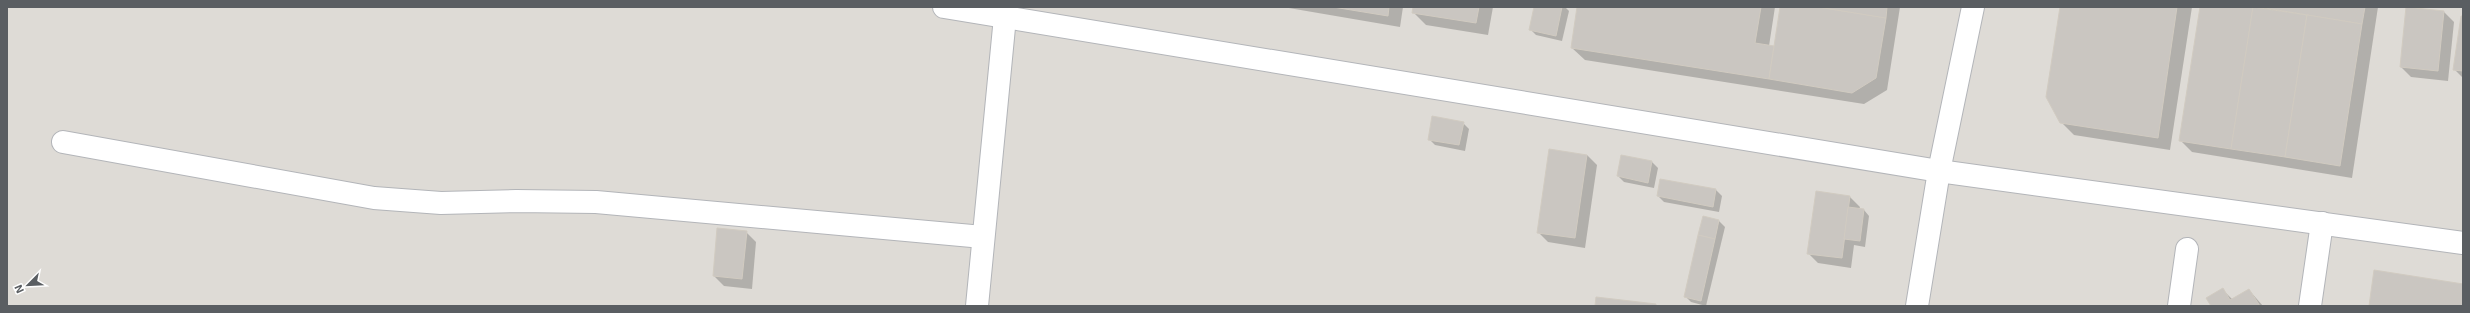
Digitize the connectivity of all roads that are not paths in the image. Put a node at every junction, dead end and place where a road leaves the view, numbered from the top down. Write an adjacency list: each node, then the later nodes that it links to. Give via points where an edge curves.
1 (944, 7): 4 (street)
2 (1973, 7): 6 (street)
3 (1034, 14): 4 (street); 6 (street)
4 (1004, 17): 8 (street)
5 (62, 142): 8 (street, via 374,198 406,201 596,202)
6 (1939, 170): 7 (street); 12 (street)
7 (2322, 223): 9 (street); 14 (street)
8 (983, 238): 11 (street)
9 (2463, 242)
10 (2187, 249): 13 (street)
11 (977, 306)
12 (1917, 306)
13 (2179, 306)
14 (2310, 306)

